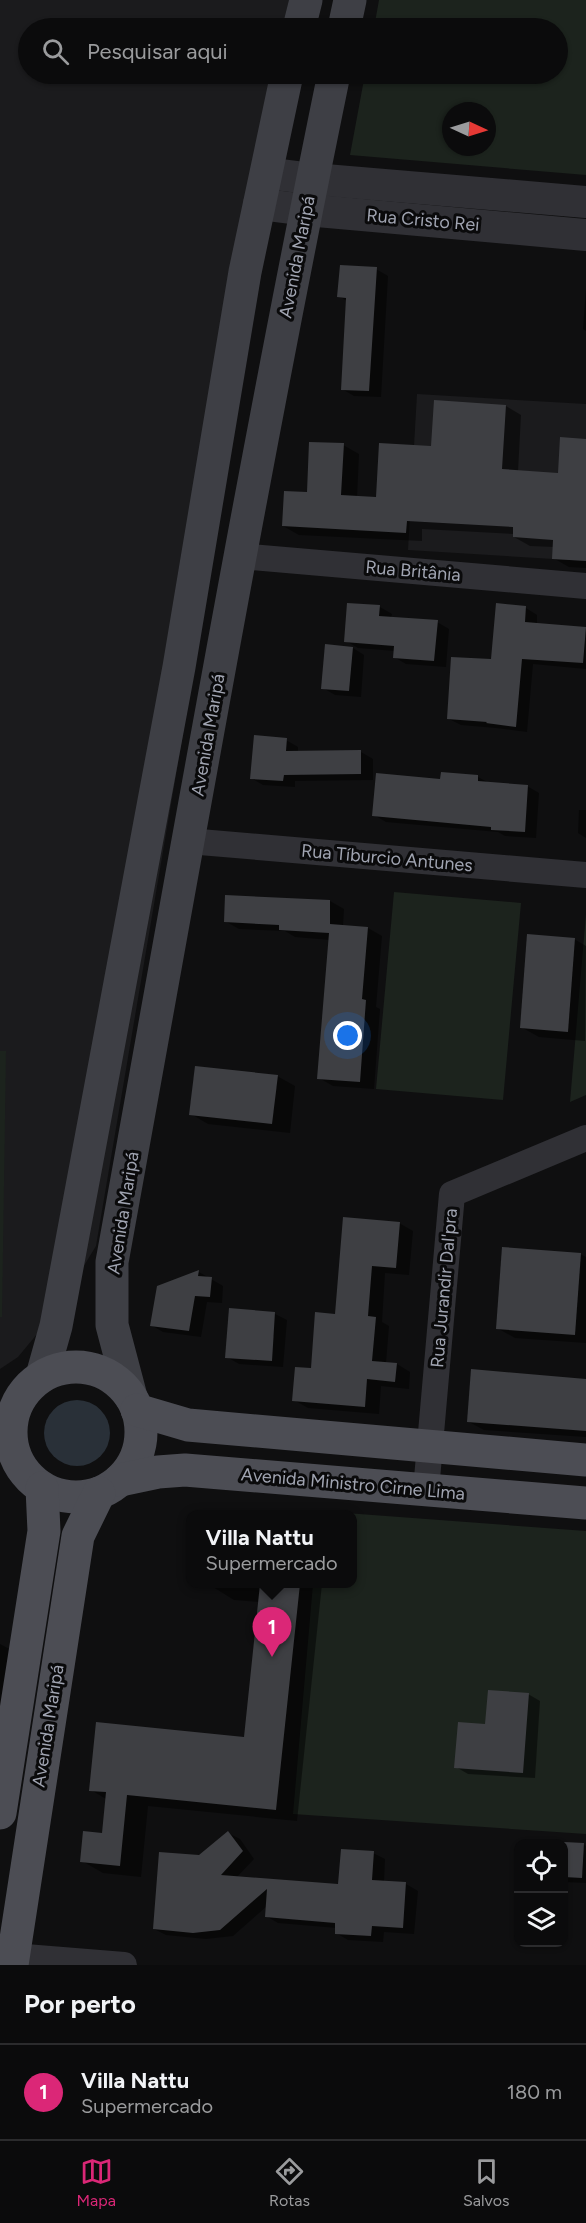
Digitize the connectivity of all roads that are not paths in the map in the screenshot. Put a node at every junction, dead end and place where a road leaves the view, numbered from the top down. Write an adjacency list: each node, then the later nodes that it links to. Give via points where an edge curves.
1 (306, 0): 3 (main road)
2 (350, 0): 4 (main road)
3 (302, 18)
4 (346, 18)
5 (285, 84): 8 (main road)
6 (332, 84): 7 (main road, Avenida Maripá)
7 (313, 178): 8 (street); 9 (street); 10 (main road, Avenida Maripá)
8 (262, 188): 10 (street, Rua Cristo Rei); 17 (main road, via 174,691 56,1326)
9 (586, 202)
10 (306, 210): 11 (street, Rua Cristo Rei); 12 (main road, Avenida Maripá)
11 (586, 235)
12 (240, 556): 13 (street, Rua Britânia); 14 (main road, Avenida Maripá)
13 (586, 586)
14 (188, 842): 15 (street, Rua Tíburcio Antunes); 18 (main road, Avenida Maripá, via 112,1262 112,1325)
15 (586, 875)
16 (586, 1138): 20 (street, Rua Jurandir Dal'pra, via 452,1194)
17 (42, 1376): 18 (main road, via 61,1368 100,1371 117,1382); 19 (main road)
18 (134, 1404): 20 (main road, via 188,1425); 23 (main road, via 141,1429 139,1448 132,1465)
19 (7, 1409): 22 (main road, via 14,1454)
20 (430, 1445): 21 (main road); 24 (street, Rua Jurandir Dal'pra)
21 (586, 1460)
22 (22, 1474): 23 (main road, via 60,1495 80,1497); 27 (main road, Avenida Maripá, via 44,1531)
23 (110, 1486): 24 (main road, Avenida Ministro Cirne Lima, via 158,1472 185,1470); 26 (main road, Avenida Maripá, via 78,1536)
24 (426, 1490): 25 (main road, Avenida Ministro Cirne Lima)
25 (586, 1503)
26 (37, 1795): 27 (main road, via 26,1805); 28 (main road, Avenida Maripá)
27 (2, 1801)
28 (15, 1843): 29 (main road, Avenida Maripá)
29 (13, 1960): 30 (street)
30 (124, 1965)

